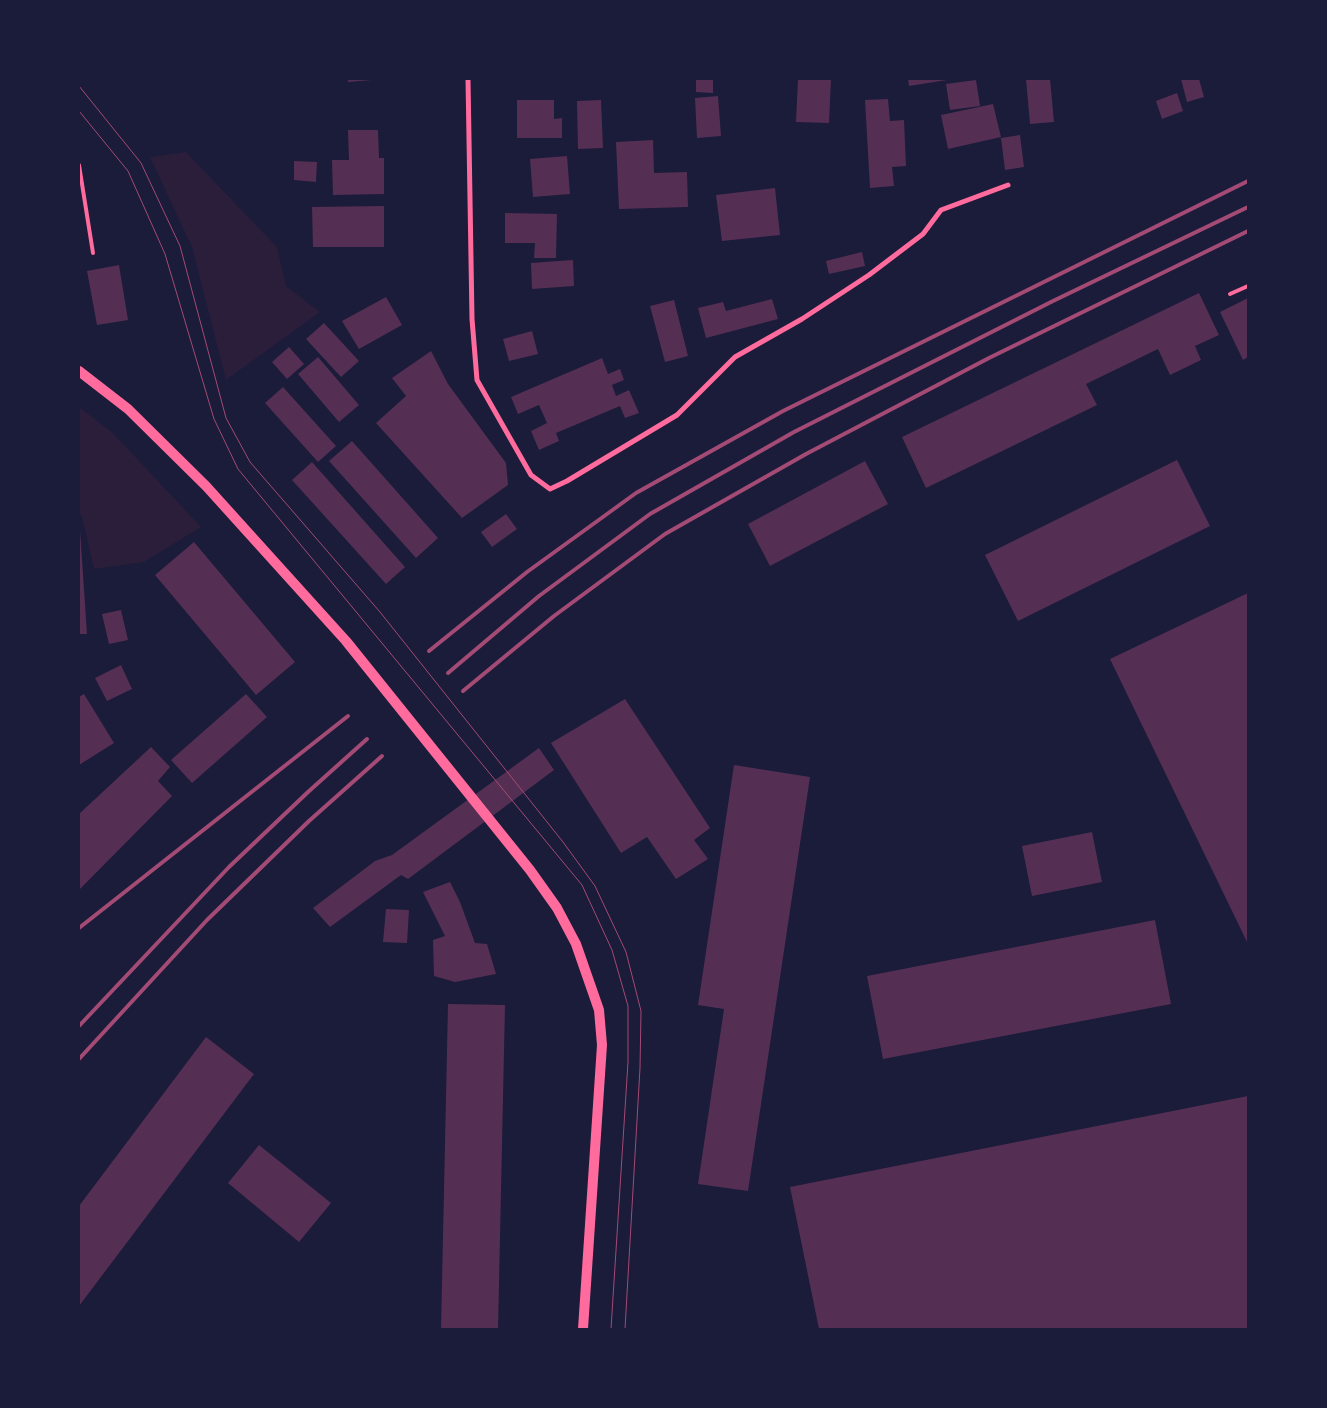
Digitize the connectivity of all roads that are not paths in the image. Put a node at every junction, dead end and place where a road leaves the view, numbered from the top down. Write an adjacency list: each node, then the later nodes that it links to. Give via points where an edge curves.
1 (468, 79): 3 (street, via 472,318 477,380 531,475 550,489 677,415 735,357 802,319 869,275 923,234 941,210)
2 (79, 165): 4 (lane)
3 (1008, 185)
4 (92, 253)
5 (1248, 286): 6 (lane)
6 (1230, 294)
7 (79, 371): 8 (main road, via 128,409 206,486 346,641 530,870 557,908 576,944 599,1010 602,1045)
8 (583, 1329)

